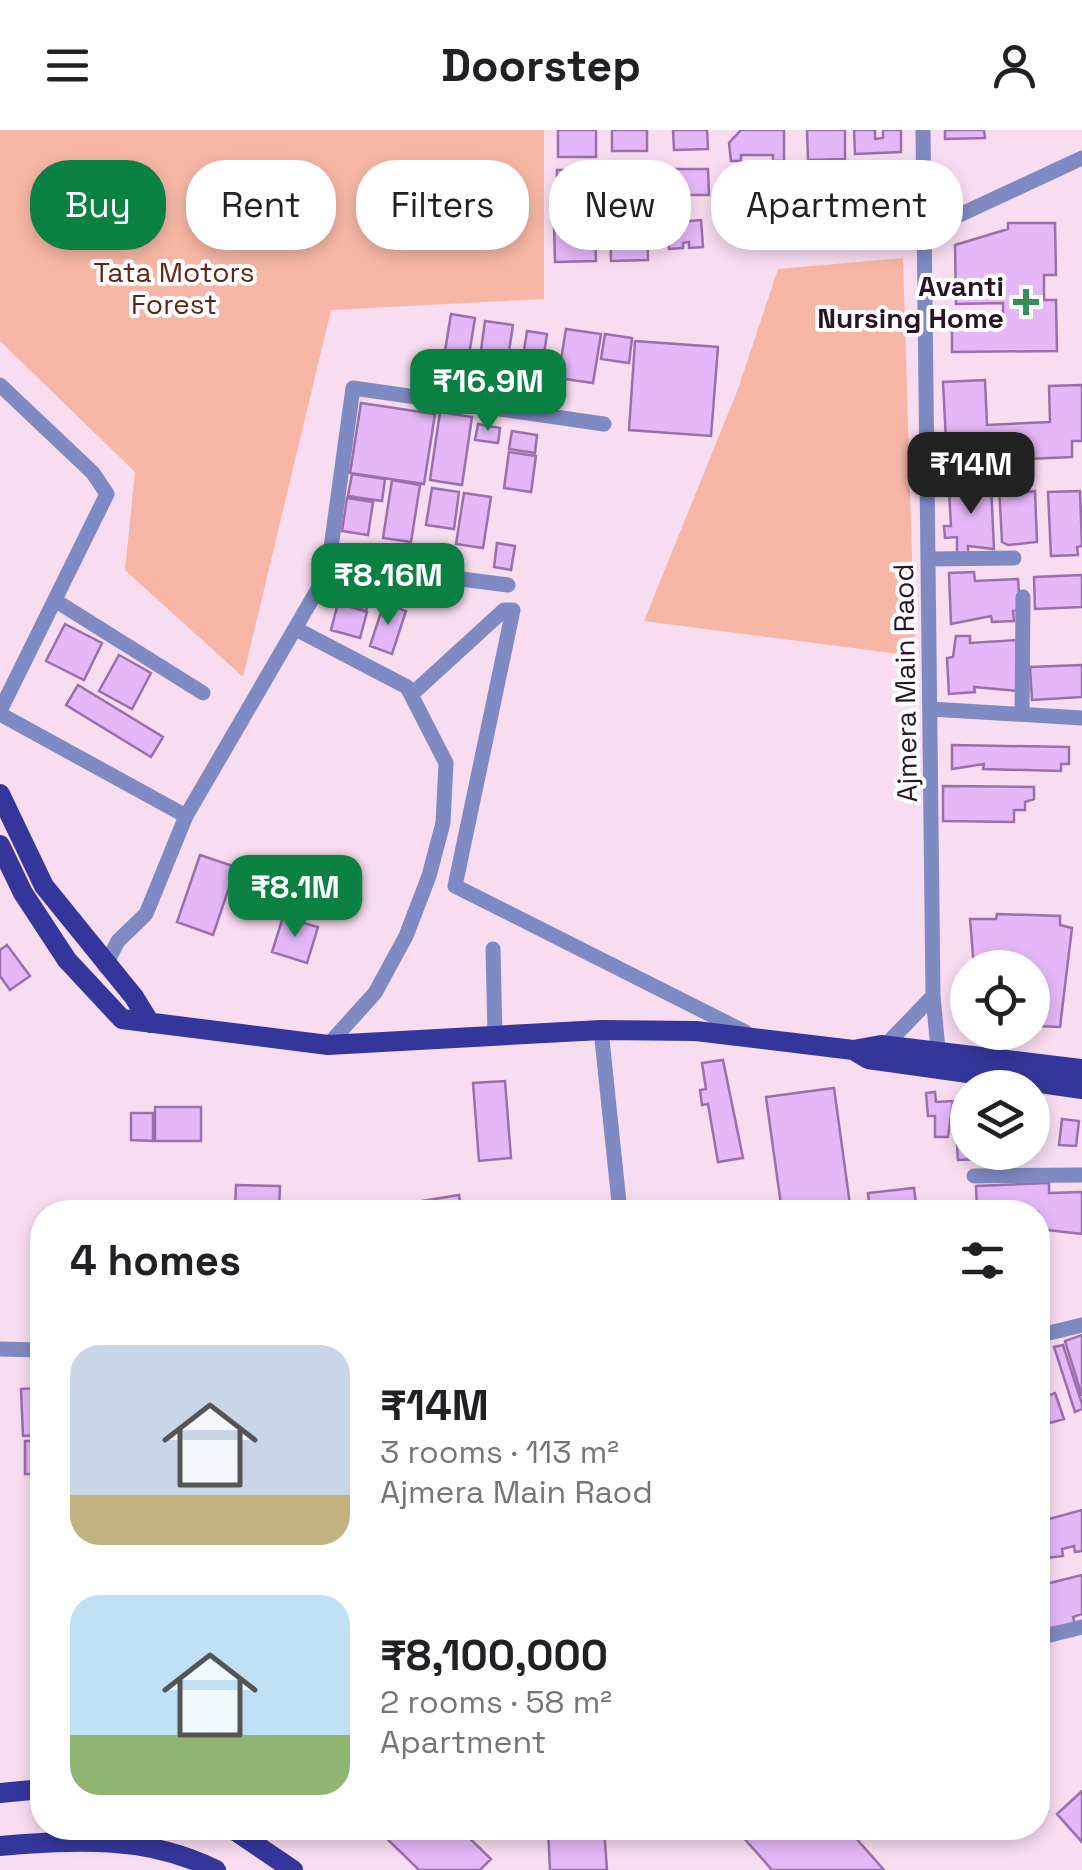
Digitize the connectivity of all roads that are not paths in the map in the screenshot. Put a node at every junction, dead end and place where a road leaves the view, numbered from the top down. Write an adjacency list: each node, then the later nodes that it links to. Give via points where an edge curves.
1 (924, 130): 3 (street, Ajmera Main Raod)
2 (1082, 158): 4 (street)
3 (924, 160)
4 (963, 213)
5 (924, 250): 9 (street, Ajmera Main Raod)
6 (0, 385): 13 (street, via 93,473 106,494)
7 (604, 424): 10 (street, via 353,388)
8 (1014, 558): 9 (street)
9 (928, 559): 17 (street, Ajmera Main Raod)
10 (330, 562): 11 (street); 14 (street)
11 (508, 585)
12 (1024, 597): 18 (street)
13 (56, 600): 15 (street); 19 (street)
14 (296, 629): 16 (street, via 399,680); 22 (street)
15 (203, 693)
16 (412, 694): 30 (street, via 500,613 513,610 455,886); 31 (street, via 446,762 442,824 406,936 375,992)
17 (930, 709): 18 (street); 26 (street, Ajmera Main Raod)
18 (1022, 712): 20 (street)
19 (0, 713): 22 (street)
20 (1082, 718)
21 (0, 794): 25 (main road, via 44,886)
22 (186, 816): 25 (street, via 146,914 118,941)
23 (0, 846): 27 (main road, via 67,960 122,1019)
24 (493, 949): 29 (street)
25 (105, 966): 27 (main road)
26 (933, 996): 32 (street); 33 (street, Ajmera Main Raod)
27 (150, 1024): 31 (main road)
28 (600, 1030): 29 (main road); 30 (main road); 40 (street)
29 (495, 1036): 31 (main road)
30 (757, 1038): 32 (main road)
31 (328, 1045)
32 (880, 1053): 33 (main road)
33 (939, 1060): 34 (main road); 35 (main road)
34 (1082, 1069)
35 (968, 1070)
36 (1050, 1087): 37 (main road)
37 (1082, 1089)
38 (1082, 1175): 39 (street)
39 (974, 1176)
40 (618, 1200)
41 (1082, 1325): 42 (street)
42 (1050, 1333)
43 (0, 1349): 44 (street)
44 (30, 1350)
45 (1082, 1627): 46 (street)
46 (1050, 1635)
47 (30, 1790): 48 (main road)
48 (0, 1792)
49 (249, 1840): 52 (main road)
50 (0, 1846): 51 (main road, via 123,1842)
51 (216, 1870)
52 (293, 1870)

